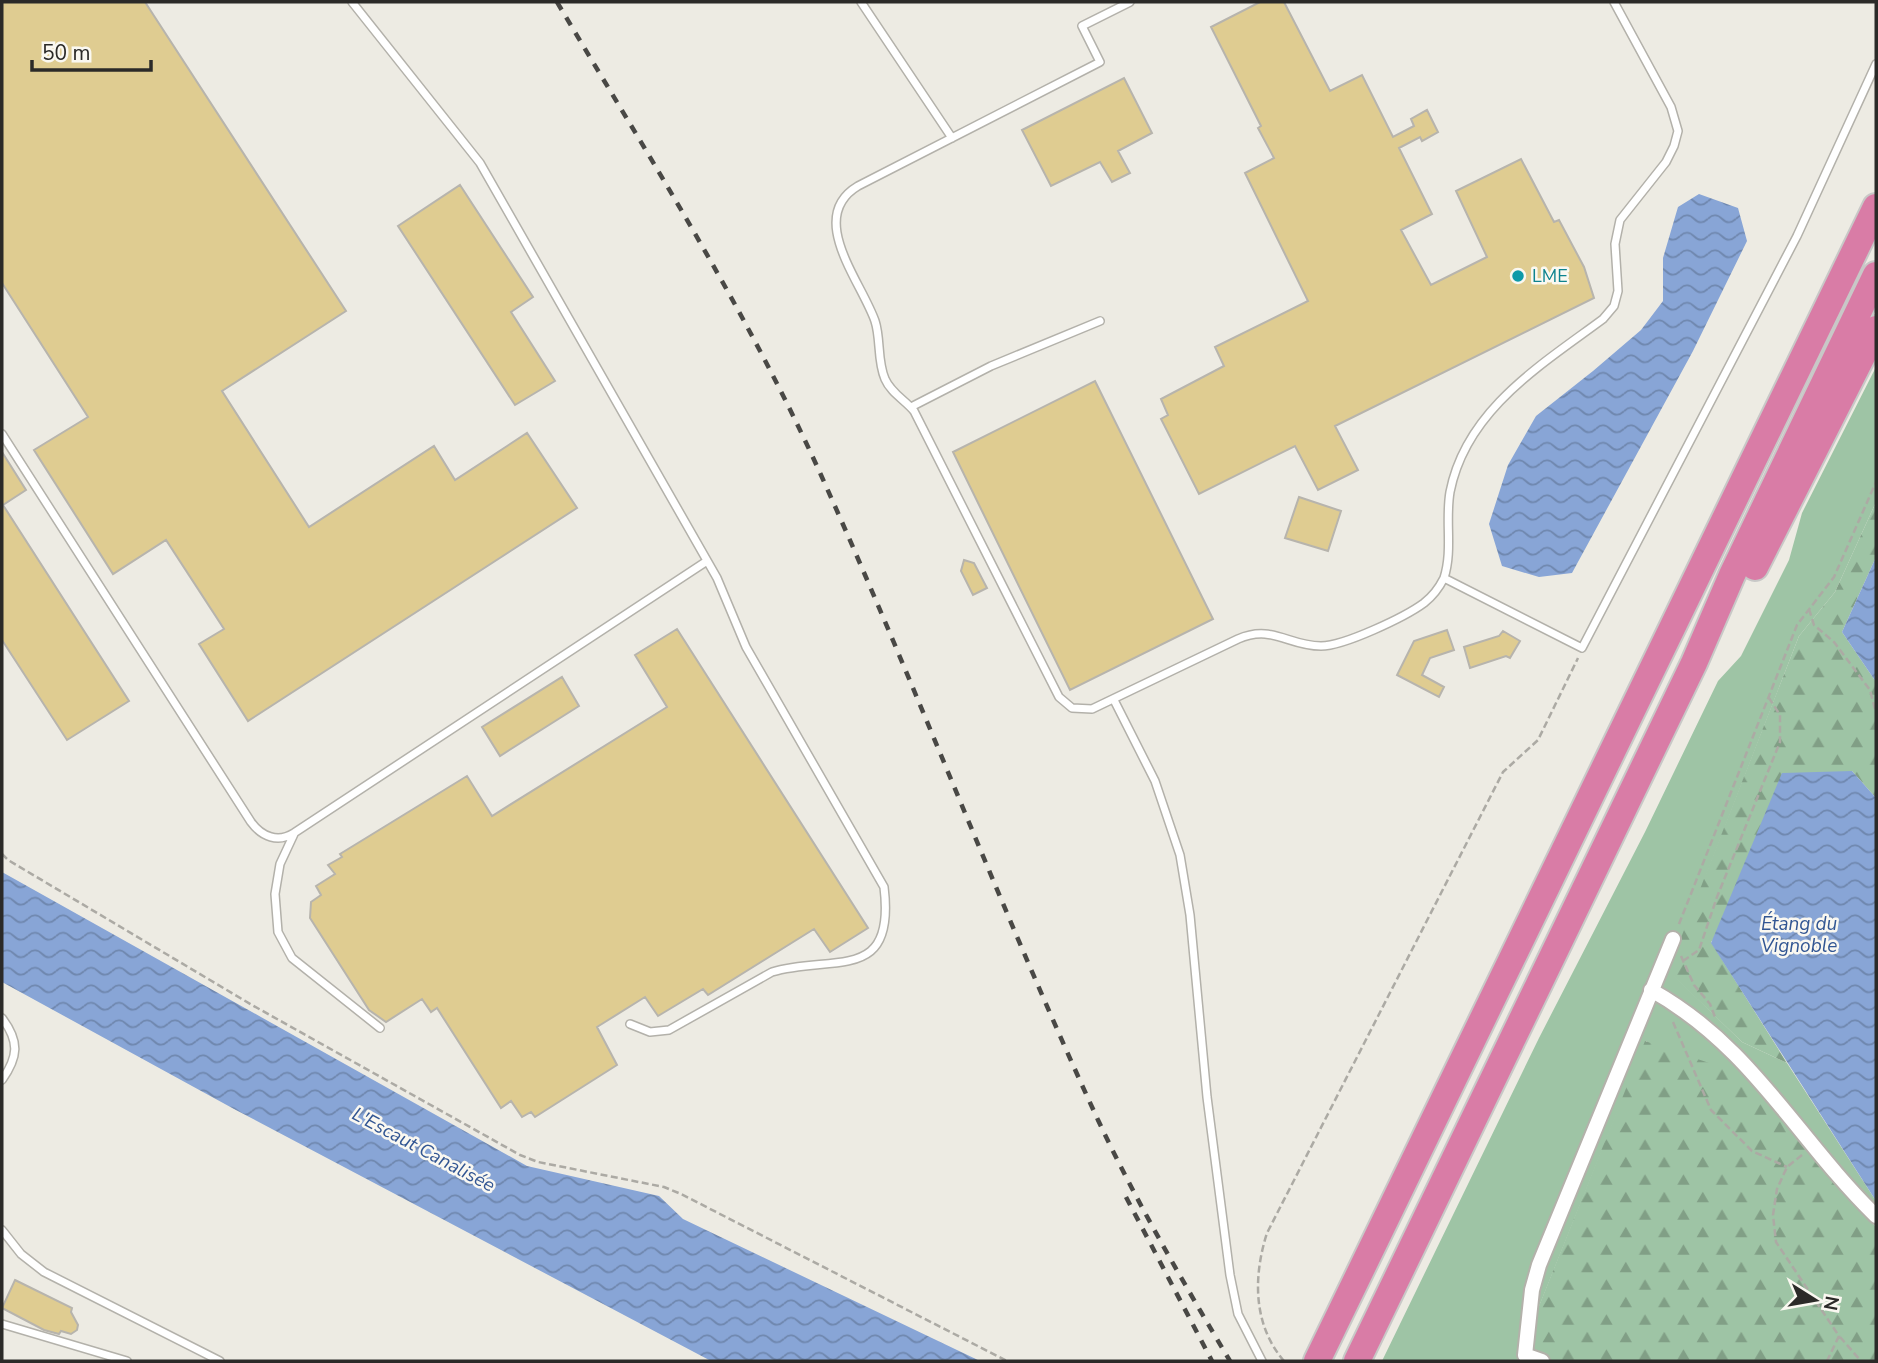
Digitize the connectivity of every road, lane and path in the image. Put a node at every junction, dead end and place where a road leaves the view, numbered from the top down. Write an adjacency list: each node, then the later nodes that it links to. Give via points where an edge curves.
1 (352, 2): 16 (lane, via 480,163)
2 (861, 2): 6 (lane)
3 (1130, 2): 6 (lane, via 1082,26 1100,62)
4 (1614, 2): 17 (lane, via 1674,115 1677,139 1666,162 1620,220 1614,306 1513,387 1470,440 1450,492)
5 (1876, 64): 19 (lane, via 1797,236)
6 (952, 138): 13 (lane, via 850,190 840,201 836,216 839,241 877,327 884,376)
7 (1876, 185): 10 (highway)
8 (1876, 207): 10 (highway)
9 (1876, 275): 20 (highway)
10 (1841, 279): 46 (highway)
11 (1100, 321): 13 (lane, via 991,366)
12 (1876, 329): 20 (highway, via 1761,556)
13 (911, 407): 22 (lane, via 1059,697 1078,710)
14 (2, 433): 24 (lane, via 251,822 267,836 281,839)
15 (1876, 482): 18 (path, via 1834,577)
16 (707, 561): 24 (lane); 31 (lane, via 746,647 884,887 887,909 882,936 871,952 859,958 772,972 669,1030 650,1032)
17 (1444, 578): 19 (lane); 22 (lane, via 1423,604 1350,641 1321,646 1270,633 1246,635)
18 (1809, 609): 21 (path, via 1797,625); 23 (path, via 1814,625 1840,649 1870,690)
19 (1582, 648): 45 (path, via 1538,740 1503,772 1267,1233 1259,1266 1260,1307 1268,1338)
20 (1694, 663): 47 (highway)
21 (1769, 698): 26 (path); 27 (path, via 1780,715 1780,742 1699,950)
22 (1114, 700): 44 (lane, via 1160,793 1180,855 1230,1275 1238,1314)
23 (1876, 713)
24 (294, 833): 32 (lane, via 280,864 275,894 278,932 292,958)
25 (2, 854): 43 (path, via 252,1005 520,1155 681,1194)
26 (1673, 939): 27 (path); 28 (street)
27 (1684, 961): 33 (path)
28 (1651, 990): 29 (street); 48 (street, via 1535,1277 1525,1355)
29 (1670, 1001): 33 (street); 36 (path, via 1670,1015 1711,1110 1752,1151)
30 (2, 1018): 34 (lane, via 16,1054)
31 (630, 1024)
32 (380, 1028)
33 (1728, 1045): 35 (street)
34 (2, 1080)
35 (1813, 1145): 36 (path); 37 (street)
36 (1787, 1167): 40 (path, via 1773,1215 1776,1242)
37 (1876, 1216)
38 (2, 1230): 42 (lane, via 20,1254 44,1272)
39 (2, 1324): 41 (lane)
40 (1839, 1336): 49 (path); 50 (path)
41 (127, 1361)
42 (220, 1361)
43 (1007, 1361)
44 (1262, 1361)
45 (1284, 1361)
46 (1317, 1361)
47 (1357, 1361)
48 (1542, 1361)
49 (1827, 1361)
50 (1861, 1361)

